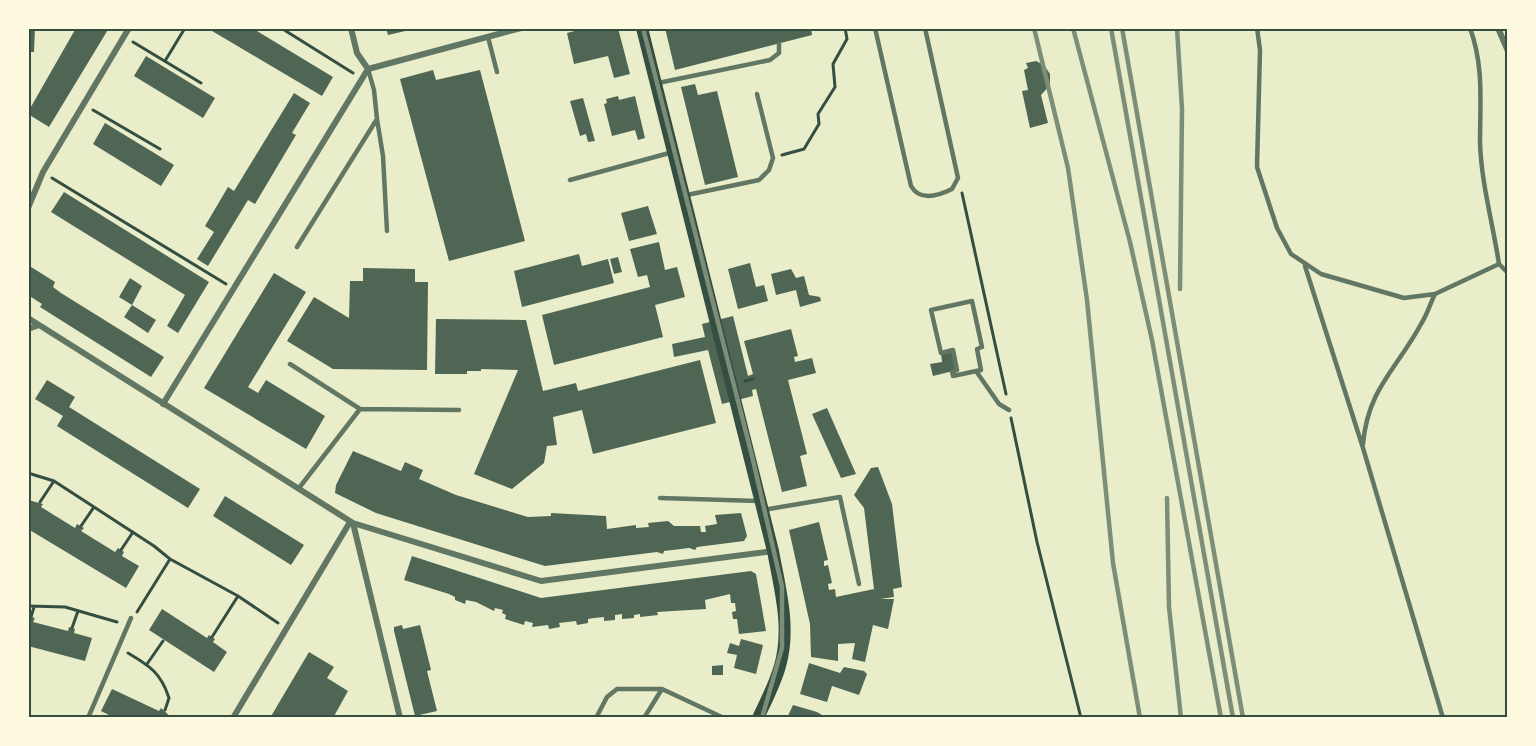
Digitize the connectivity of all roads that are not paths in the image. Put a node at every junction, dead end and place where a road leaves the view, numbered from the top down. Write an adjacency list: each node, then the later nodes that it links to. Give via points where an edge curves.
1 (129, 28): 21 (street, via 43,172)
2 (351, 28): 13 (street, via 357,53)
3 (521, 28): 10 (street)
4 (642, 28): 15 (main road)
5 (875, 28): 6 (lane, via 911,186 919,195 931,196 952,189 958,178)
6 (925, 28)
7 (1257, 28): 25 (lane, via 1257,167 1277,228 1292,254)
8 (1470, 28): 24 (lane, via 1478,50 1480,141)
9 (1498, 28): 12 (street)
10 (488, 37): 13 (street); 14 (lane)
11 (779, 44): 15 (lane, via 779,53 770,60)
12 (1508, 51)
13 (368, 69): 17 (lane); 33 (street)
14 (497, 72)
15 (656, 84): 18 (main road)
16 (757, 94): 20 (lane, via 773,158 769,170 759,180)
17 (377, 119): 22 (lane); 23 (lane)
18 (673, 152): 19 (lane); 20 (main road)
19 (570, 180)
20 (684, 195): 40 (main road)
21 (28, 208)
22 (387, 231)
23 (297, 247)
24 (1499, 264): 26 (lane); 27 (lane)
25 (1305, 266): 27 (lane, via 1404,298); 37 (lane)
26 (1508, 273)
27 (1435, 294): 37 (lane, via 1421,325 1376,393)
28 (28, 318): 29 (street)
29 (39, 325): 30 (street); 33 (street)
30 (28, 329)
31 (290, 364): 34 (lane)
32 (976, 371): 32 (lane, via 953,376 952,372 957,370 953,350 941,353 931,309 972,301 982,347 977,349 981,370); 36 (lane, via 999,404)
33 (163, 404): 38 (street)
34 (360, 409): 35 (lane); 38 (lane)
35 (459, 410)
36 (1009, 410)
37 (1363, 448): 53 (lane)
38 (299, 488): 41 (street)
39 (660, 498): 40 (lane)
40 (762, 505): 42 (main road); 43 (lane, via 840,497)
41 (351, 523): 42 (street, via 541,581); 47 (street); 48 (street)
42 (773, 551): 52 (main road, via 785,614 785,640 780,666)
43 (859, 584)
44 (131, 618): 46 (lane)
45 (662, 689): 49 (lane, via 618,689 606,697); 50 (lane); 51 (lane)
46 (88, 717)
47 (232, 717)
48 (400, 717)
49 (596, 717)
50 (644, 717)
51 (724, 717)
52 (758, 717)
53 (1443, 717)

